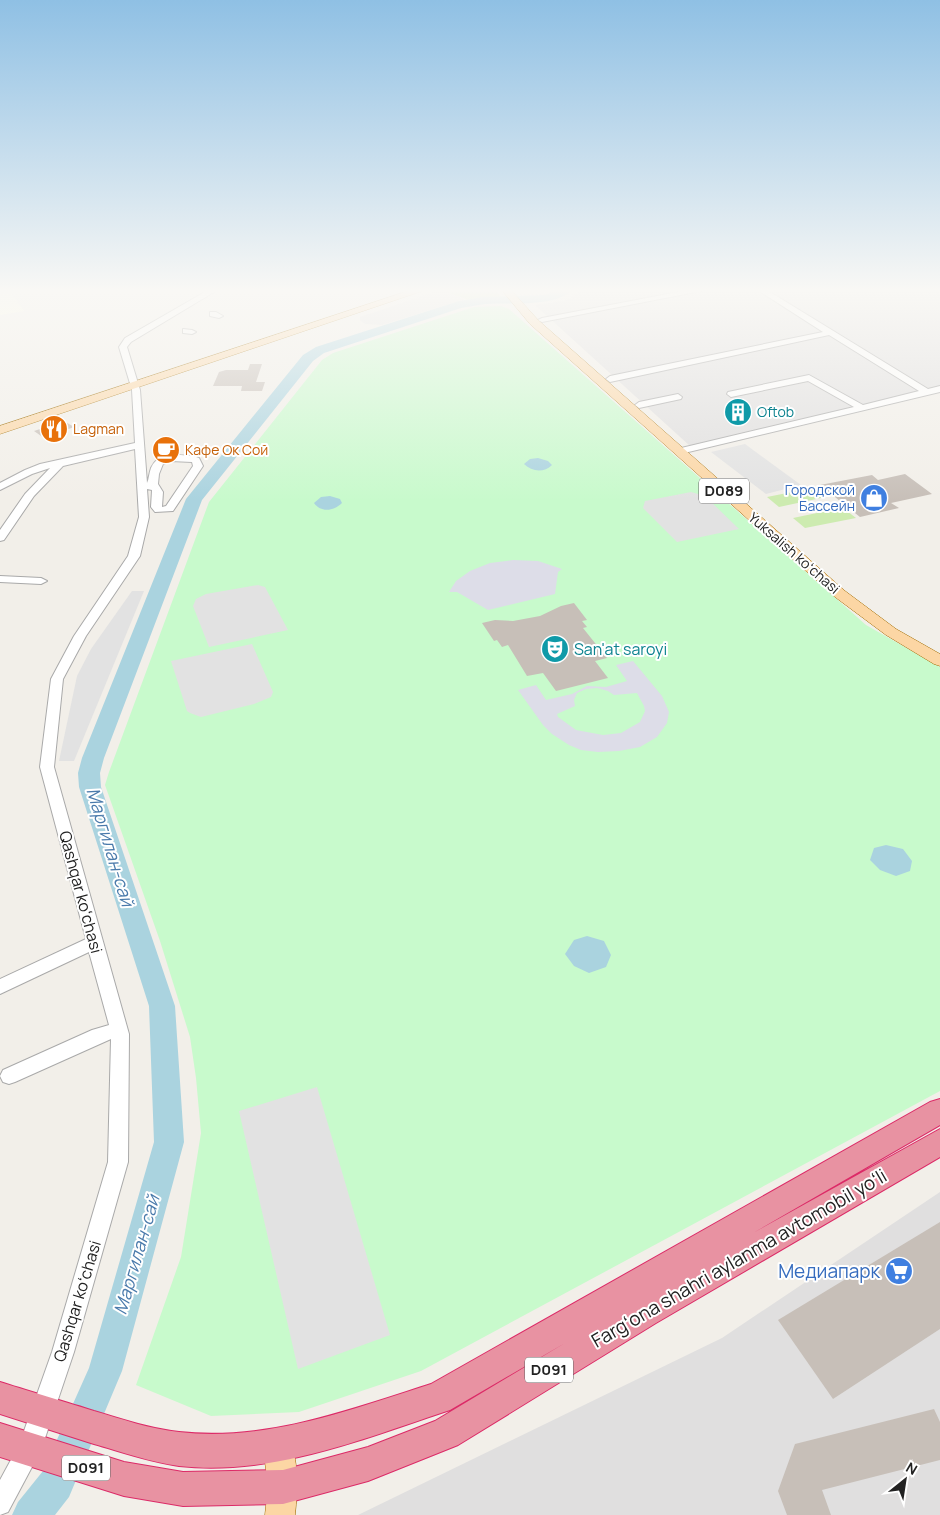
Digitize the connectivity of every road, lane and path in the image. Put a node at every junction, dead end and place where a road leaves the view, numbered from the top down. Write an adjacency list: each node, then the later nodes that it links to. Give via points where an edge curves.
1 (127, 360): 9 (street, Qashqar koʻchasi)
2 (199, 360): 9 (main road)
3 (203, 360): 9 (main road)
4 (585, 360): 19 (main road, Yuksalish koʻchasi / D089)
5 (588, 360): 8 (main road, Yuksalish koʻchasi / D089)
6 (704, 360): 8 (street)
7 (873, 360): 11 (street)
8 (610, 379): 14 (main road, Yuksalish koʻchasi / D089)
9 (133, 382): 16 (main road); 17 (main road); 18 (street, Qashqar koʻchasi)
10 (940, 389): 11 (street)
11 (926, 392): 15 (street)
12 (731, 394): 15 (street, via 809,378)
13 (678, 397): 14 (street)
14 (639, 405): 19 (main road, Yuksalish koʻchasi / D089)
15 (863, 408): 19 (street)
16 (0, 424)
17 (0, 430)
18 (140, 445): 20 (street); 21 (street, Qashqar koʻchasi)
19 (685, 450): 26 (main road, Yuksalish koʻchasi / D089, via 849,591 900,628); 27 (main road, Yuksalish koʻchasi / D089, via 861,612)
20 (60, 464): 22 (street, via 30,470); 23 (street, via 30,494)
21 (148, 486): 21 (street, via 153,469 160,461 174,458 196,460 198,466 169,509 156,508 156,487); 28 (street, Qashqar koʻchasi, via 134,556 80,636 57,679 47,767)
22 (0, 487)
23 (0, 538)
24 (0, 579): 25 (street)
25 (41, 580)
26 (940, 651)
27 (940, 661)
28 (95, 942): 29 (street); 30 (street, Qashqar koʻchasi)
29 (0, 987)
30 (118, 1029): 31 (street); 36 (street, Qashqar koʻchasi, via 118,1162 63,1352)
31 (9, 1076)
32 (940, 1111): 34 (highway, Fargʻona shahri aylanma avtomobil yoʻli / D091)
33 (940, 1142): 34 (highway, Fargʻona shahri aylanma avtomobil yoʻli / D091)
34 (844, 1181): 37 (highway, Fargʻona shahri aylanma avtomobil yoʻli / D091, via 438,1398); 39 (highway, Fargʻona shahri aylanma avtomobil yoʻli / D091, via 645,1312 446,1433)
35 (0, 1398): 36 (highway, Fargʻona shahri aylanma avtomobil yoʻli / D091)
36 (54, 1415): 37 (highway, Fargʻona shahri aylanma avtomobil yoʻli / D091, via 136,1440 189,1450 232,1451); 38 (street, Qashqar koʻchasi)
37 (278, 1446): 39 (main road)
38 (25, 1449): 39 (highway, Fargʻona shahri aylanma avtomobil yoʻli / D091, via 124,1479); 40 (street, Qashqar koʻchasi)
39 (281, 1501)
40 (0, 1504)

